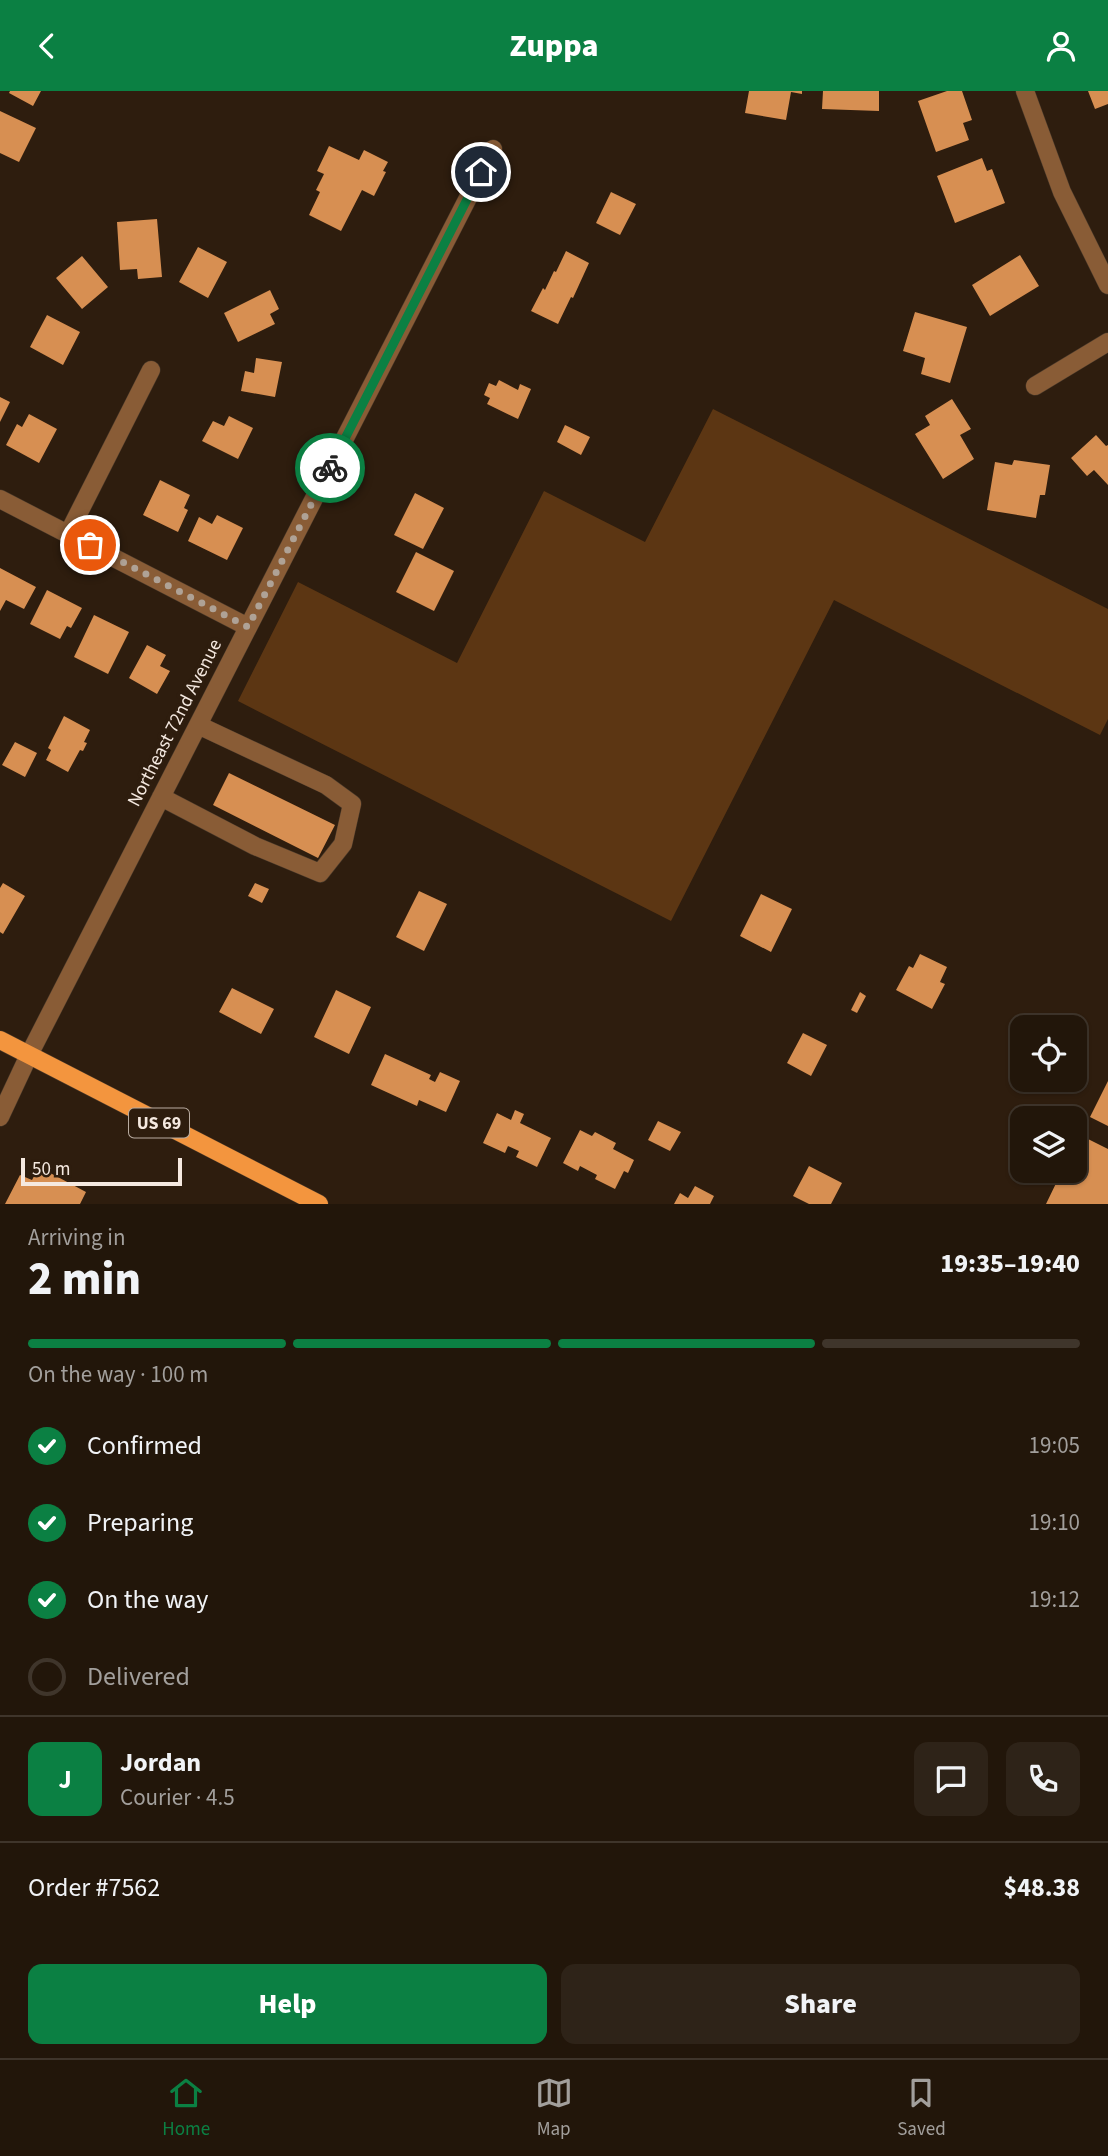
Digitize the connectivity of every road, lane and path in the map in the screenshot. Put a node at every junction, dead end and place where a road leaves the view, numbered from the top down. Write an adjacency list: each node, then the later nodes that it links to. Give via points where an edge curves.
1 (1025, 91): 3 (street, via 1062,192)
2 (493, 149): 9 (street, Northeast 72nd Avenue)
3 (1108, 285)
4 (1108, 342): 6 (street)
5 (151, 370): 8 (street)
6 (1035, 386)
7 (0, 499): 8 (street)
8 (68, 534): 9 (street)
9 (248, 627): 10 (street, Northeast 72nd Avenue)
10 (198, 725): 11 (street, Northeast 72nd Avenue); 11 (street, via 326,785 352,804 344,844 320,873 255,846)
11 (161, 797): 13 (street, Northeast 72nd Avenue)
12 (0, 1040): 13 (main road, US 69)
13 (29, 1055): 14 (street, Northeast 72nd Avenue); 15 (main road, US 69)
14 (0, 1118)
15 (319, 1204)

